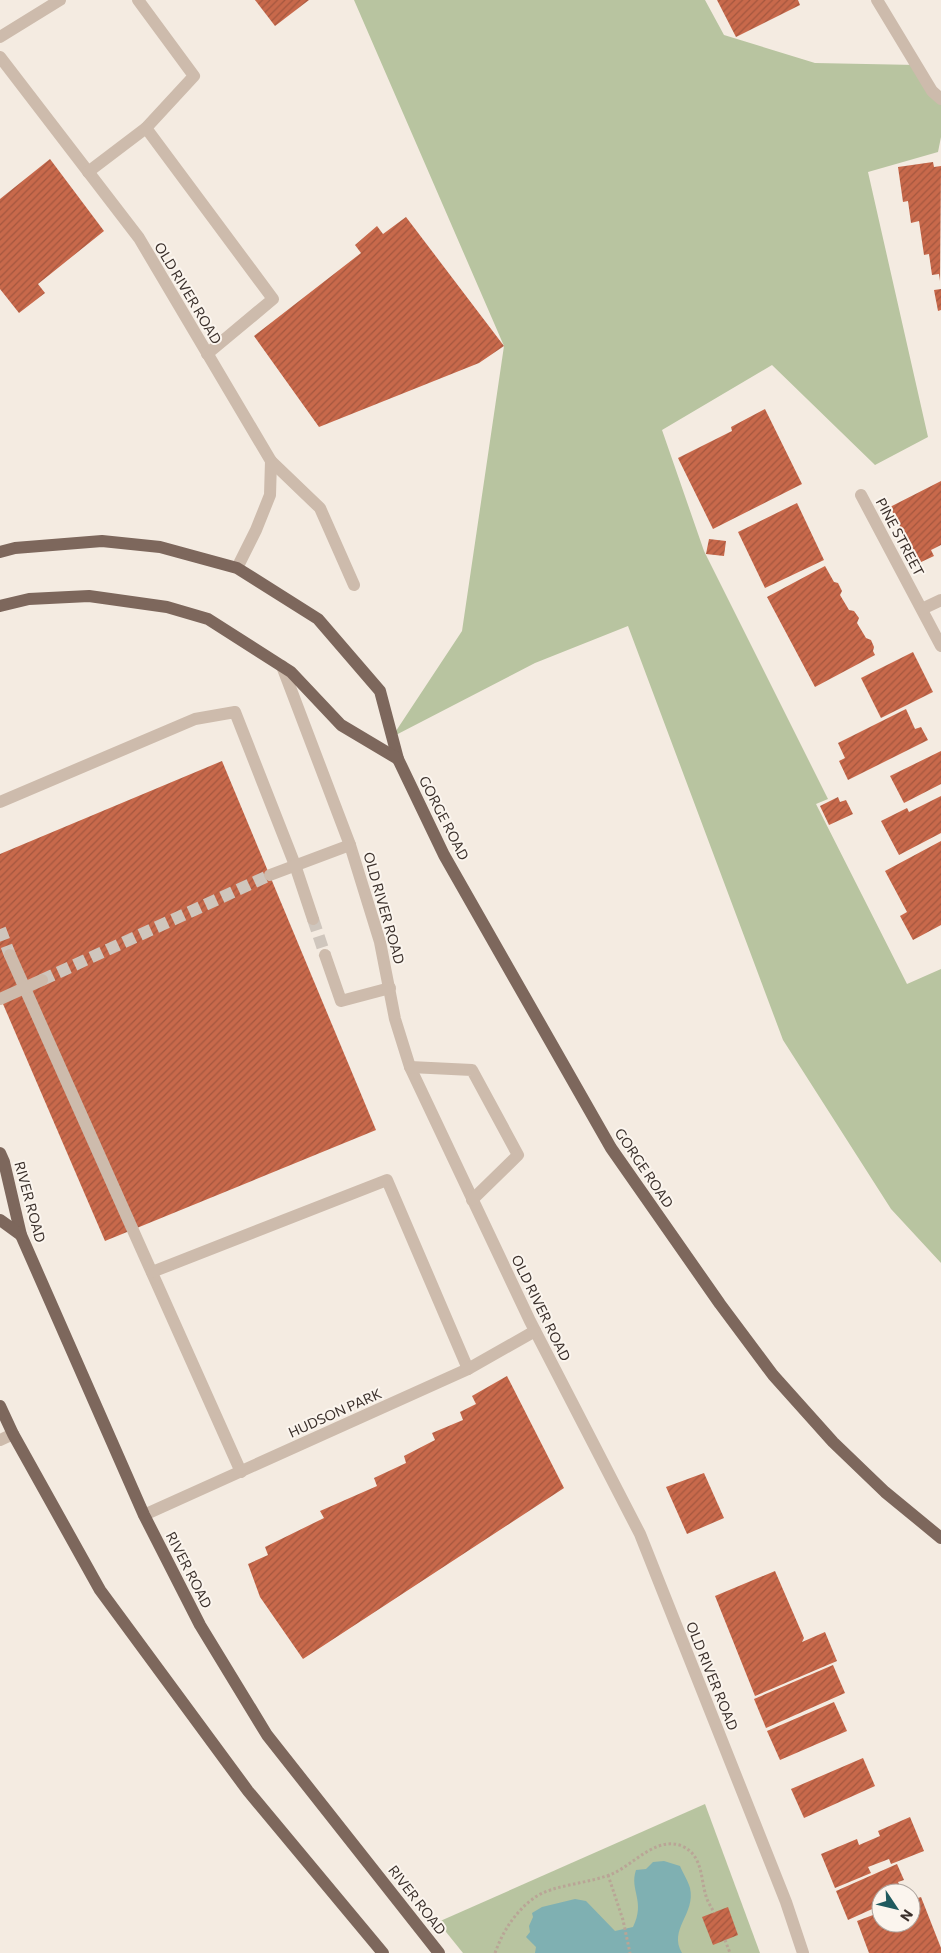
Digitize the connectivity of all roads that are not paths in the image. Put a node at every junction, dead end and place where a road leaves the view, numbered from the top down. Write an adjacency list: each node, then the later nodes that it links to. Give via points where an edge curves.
1 (60, 0): 4 (street)
2 (138, 0): 7 (street, via 194,76)
3 (877, 0): 6 (street, via 932,90)
4 (0, 38)
5 (0, 56): 8 (street, OLD RIVER ROAD)
6 (941, 99)
7 (146, 128): 8 (street); 9 (street, via 273,299)
8 (88, 172): 9 (street, OLD RIVER ROAD, via 139,238)
9 (207, 354): 10 (street, OLD RIVER ROAD)
10 (271, 461): 15 (street, via 270,495); 16 (street, OLD RIVER ROAD, via 320,508)
11 (861, 495): 19 (street, PINE STREET)
12 (0, 545): 13 (main road)
13 (15, 548): 14 (main road, GORGE ROAD); 15 (main road, GORGE ROAD, via 102,541 160,547)
14 (0, 552)
15 (237, 568): 22 (main road, GORGE ROAD, via 318,619 380,691)
16 (354, 585)
17 (941, 600): 19 (street)
18 (0, 606): 21 (main road, via 29,599 89,596 167,607 208,619)
19 (922, 609): 20 (street, PINE STREET)
20 (941, 646)
21 (282, 666): 22 (main road, via 341,725); 24 (street, OLD RIVER ROAD)
22 (398, 759): 47 (main road, GORGE ROAD, via 444,855 611,1148 692,1265 773,1376 833,1442 885,1492)
23 (0, 802): 25 (street, via 194,719 235,712)
24 (350, 845): 25 (street); 32 (street, OLD RIVER ROAD, via 380,942)
25 (295, 865): 26 (street); 27 (street)
26 (270, 875)
27 (313, 919)
28 (10, 955): 31 (street)
29 (325, 955): 32 (street, via 341,1001)
30 (42, 980): 31 (street)
31 (25, 988): 33 (street); 39 (street)
32 (390, 988): 34 (street, OLD RIVER ROAD, via 395,1019)
33 (0, 999)
34 (410, 1067): 36 (street, OLD RIVER ROAD); 36 (street, via 472,1070 518,1156)
35 (0, 1153): 38 (main road, RIVER ROAD)
36 (472, 1200): 40 (street, OLD RIVER ROAD)
37 (0, 1220): 38 (main road)
38 (20, 1235): 46 (main road, RIVER ROAD)
39 (152, 1272): 41 (street, via 387,1180); 45 (street)
40 (532, 1326): 41 (street, HUDSON PARK); 50 (street, OLD RIVER ROAD, via 640,1534)
41 (468, 1369): 45 (street, HUDSON PARK)
42 (0, 1406): 43 (main road)
43 (14, 1434): 44 (street); 48 (main road, via 100,1590 248,1791)
44 (0, 1440)
45 (240, 1472): 46 (street, HUDSON PARK)
46 (144, 1515): 49 (main road, RIVER ROAD, via 200,1625 267,1735)
47 (941, 1538)
48 (383, 1953)
49 (439, 1953)
50 (804, 1953)

